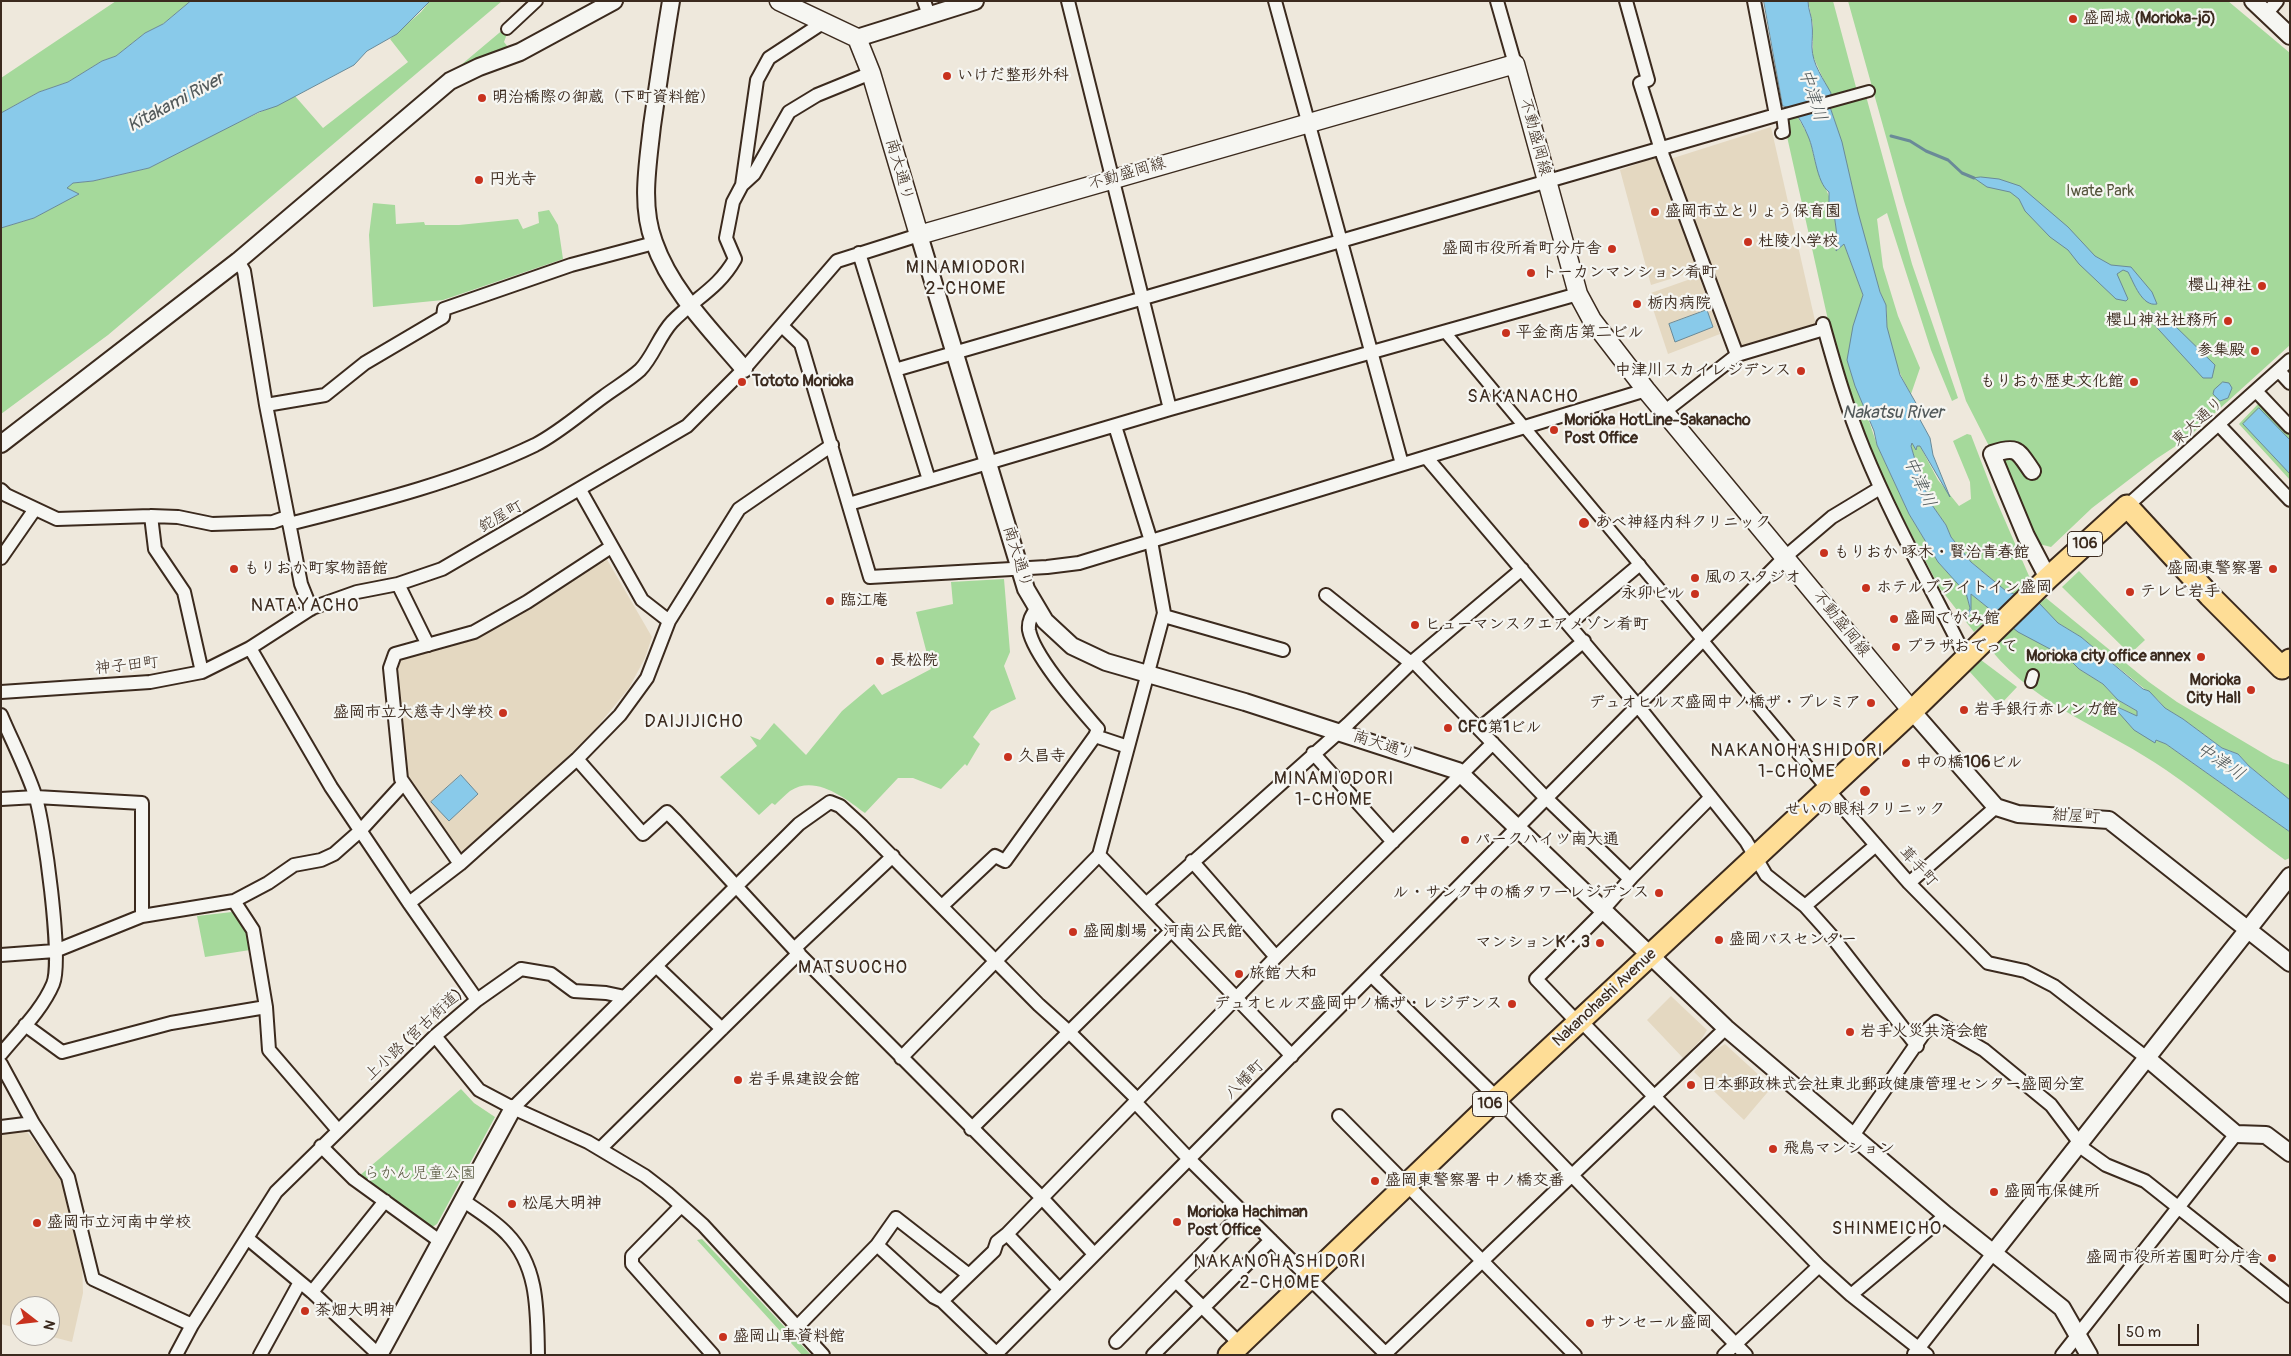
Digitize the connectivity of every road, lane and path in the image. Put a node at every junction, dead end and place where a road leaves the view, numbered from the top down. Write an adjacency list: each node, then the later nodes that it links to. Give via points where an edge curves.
1 (537, 1): 16 (street)
2 (614, 1): 32 (street, via 520,52 450,81)
3 (671, 1): 30 (street, via 646,194 647,216)
4 (779, 1): 15 (main road)
5 (974, 1): 13 (street)
6 (1068, 1): 25 (street)
7 (1275, 1): 22 (street)
8 (1497, 1): 19 (street)
9 (1626, 1): 24 (street, via 1648,80 1640,83)
10 (1754, 1): 24 (street, via 1776,115)
11 (2253, 1): 14 (street)
12 (2277, 1): 14 (street)
13 (927, 8): 18 (street)
14 (2266, 14): 17 (street)
15 (824, 22): 18 (main road); 27 (street, via 769,58 757,80)
16 (507, 30)
17 (2290, 36)
18 (857, 38): 20 (main road, 南大通り)
19 (1515, 64): 22 (main road, 不動盛岡線); 26 (main road, 不動盛岡線)
20 (871, 73): 27 (street, via 817,95 789,112 754,174); 28 (main road, 南大通り)
21 (1869, 90): 23 (street, via 1782,115 1784,132)
22 (1310, 123): 25 (main road, 不動盛岡線); 29 (street)
23 (1781, 133)
24 (1660, 149): 26 (street); 40 (street)
25 (1114, 178): 28 (main road, 不動盛岡線); 34 (street)
26 (1548, 183): 29 (street); 33 (main road, 不動盛岡線)
27 (742, 185): 35 (street, via 733,202 726,238 735,259 714,288)
28 (919, 235): 31 (street, 鉈屋町); 39 (street, 南大通り)
29 (1342, 242): 34 (street); 38 (street)
30 (654, 243): 35 (street); 48 (street, via 571,265 444,309 443,317 365,363 325,396)
31 (859, 252): 36 (street, 鉈屋町, via 837,261); 43 (street)
32 (238, 261): 48 (street, via 244,271); 55 (street)
33 (1578, 294): 37 (street); 46 (main road, 不動盛岡線, via 1592,320)
34 (1143, 300): 39 (street); 49 (street)
35 (690, 305): 42 (street); 70 (street, via 670,324 641,369 536,444 438,482 363,505)
36 (782, 326): 42 (street, 鉈屋町); 56 (street, via 801,344)
37 (1445, 332): 38 (street); 54 (street)
38 (1373, 352): 49 (street); 59 (street)
39 (955, 354): 43 (street); 58 (street, 南大通り)
40 (1737, 355): 50 (street); 62 (street, via 1823,327 1850,415)
41 (2290, 360): 44 (street, 東大通り)
42 (744, 369): 64 (street, 鉈屋町, via 687,426)
43 (895, 370): 61 (street)
44 (2279, 371): 45 (street); 47 (street, 東大通り)
45 (2290, 382)
46 (1646, 390): 50 (main road, 不動盛岡線); 54 (street)
47 (2256, 391): 51 (street, 東大通り); 53 (street)
48 (266, 406): 70 (street)
49 (1170, 409): 52 (street)
50 (1664, 412): 73 (main road, 不動盛岡線)
51 (2219, 425): 65 (street); 67 (street, 東大通り)
52 (1114, 426): 58 (street); 71 (street)
53 (2290, 427)
54 (1524, 428): 57 (street); 75 (street)
55 (1, 444)
56 (832, 445): 66 (street); 84 (street, via 740,509)
57 (1426, 457): 59 (street); 77 (street)
58 (988, 464): 61 (street); 76 (street, 南大通り)
59 (1402, 464): 71 (street)
60 (2032, 472): 78 (street, via 2017,451 2009,448 1992,454)
61 (929, 480): 66 (street)
62 (1880, 488): 73 (street, 八幡町, via 1832,517); 91 (street)
63 (1, 490): 68 (street)
64 (580, 490): 72 (street); 79 (street, 鉈屋町, via 442,570)
65 (2290, 500)
66 (849, 504): 76 (street, via 870,577)
67 (2127, 506): 78 (highway, 106); 93 (highway, via 2210,596)
68 (35, 509): 69 (street, via 57,519); 74 (street)
69 (151, 516): 70 (street, via 212,524); 94 (street, via 155,549 184,592)
70 (288, 520): 81 (street, via 301,584)
71 (1151, 541): 76 (street, via 1079,562); 83 (street)
72 (611, 547): 84 (street, via 642,600); 88 (street, via 474,632)
73 (1785, 556): 86 (street, 八幡町); 98 (main road, 不動盛岡線)
74 (1, 558)
75 (1639, 565): 85 (street); 86 (street)
76 (1021, 568): 82 (street, 南大通り, via 1026,589)
77 (1522, 569): 85 (street); 92 (street)
78 (2044, 582): 91 (highway, Nakanohashi Avenue / 106)
79 (398, 584): 81 (street, 鉈屋町, via 357,592); 88 (street)
80 (1326, 595): 92 (street)
81 (311, 609): 89 (street, 鉈屋町)
82 (1036, 609): 95 (street, 南大通り, via 1045,622 1072,646 1106,662); 102 (street, via 1030,618 1029,630 1035,644 1048,666 1098,729)
83 (1164, 616): 90 (street); 95 (street)
84 (669, 621): 106 (street, via 647,678 620,715)
85 (1569, 624): 87 (street)
86 (1702, 640): 97 (street, 八幡町); 109 (street)
87 (1584, 642): 97 (street); 100 (street)
88 (428, 645): 108 (street, via 395,654 390,668)
89 (250, 648): 94 (street, 神子田町); 116 (street, 上小路 (宮古街道), via 330,787)
90 (1283, 650)
91 (1966, 658): 98 (highway, Nakanohashi Avenue / 106)
92 (1412, 662): 100 (street); 101 (street)
93 (2287, 668)
94 (202, 672): 96 (street, 神子田町, via 150,682)
95 (1148, 672): 101 (street, 南大通り); 104 (street)
96 (1, 692)
97 (1638, 706): 111 (street); 112 (street, 八幡町)
98 (1912, 711): 109 (highway, Nakanohashi Avenue / 106); 114 (street)
99 (1, 715): 110 (street)
100 (1479, 729): 103 (street)
101 (1338, 730): 105 (street); 107 (street, 南大通り)
102 (1095, 736): 104 (street); 131 (street, via 1005,860 996,856)
103 (1493, 743): 107 (street); 112 (street)
104 (1128, 747): 119 (street)
105 (1313, 753): 117 (street); 122 (street)
106 (577, 759): 123 (street); 127 (street, via 644,834 667,812)
107 (1461, 773): 115 (street, 南大通り); 117 (street)
108 (403, 784): 116 (street); 123 (street)
109 (1827, 789): 118 (street, 葺手町); 121 (highway, Nakanohashi Avenue / 106)
110 (36, 797): 113 (street); 134 (street, via 142,803); 137 (street, via 50,878)
111 (1711, 797): 121 (street, via 1746,841); 125 (street)
112 (1546, 798): 115 (street, 八幡町); 125 (street)
113 (1, 799)
114 (1996, 807): 126 (street); 135 (street, 紺屋町, via 2018,814 2109,820)
115 (1517, 827): 133 (street, 南大通り); 145 (street, 八幡町)
116 (360, 831): 128 (street, via 334,854 294,865); 129 (street, 上小路 (宮古街道))
117 (1393, 842): 141 (street)
118 (1876, 845): 126 (street, 葺手町); 132 (street)
119 (1099, 855): 130 (street); 142 (street)
120 (893, 856): 127 (street, via 848,812 830,802 799,824); 131 (street); 138 (street)
121 (1754, 858): 132 (street, via 1766,875); 140 (highway, Nakanohashi Avenue / 106)
122 (1192, 861): 130 (street); 141 (street)
123 (460, 864): 129 (street)
124 (2290, 876): 135 (street)
125 (1630, 879): 133 (street)
126 (1909, 883): 160 (street, 葺手町, via 1988,964 2025,971 2054,986)
127 (735, 886): 138 (street); 144 (street)
128 (234, 901): 134 (street); 149 (street, via 253,930)
129 (409, 903): 148 (street, 上小路 (宮古街道))
130 (1146, 904): 136 (street)
131 (942, 906): 142 (street)
132 (1805, 906): 156 (street)
133 (1603, 910): 140 (street, 南大通り); 150 (street, via 1536,979)
134 (142, 916): 137 (street)
135 (2247, 929): 143 (street, 紺屋町); 160 (street)
136 (1172, 930): 147 (street); 154 (street)
137 (55, 951): 139 (street); 151 (street, via 54,982)
138 (797, 951): 153 (street); 159 (street)
139 (1, 955)
140 (1650, 955): 150 (highway, Nakanohashi Avenue / 106); 152 (street, 南大通り)
141 (1276, 957): 147 (street)
142 (996, 961): 154 (street); 159 (street)
143 (2290, 963)
144 (656, 966): 146 (street); 153 (street)
145 (1372, 976): 158 (street, 八幡町); 163 (street)
146 (625, 997): 148 (street, via 574,991 551,974 521,969); 165 (street)
147 (1236, 999): 158 (street); 164 (street)
148 (478, 1000): 155 (street, 上小路 (宮古街道))
149 (266, 1007): 151 (street, via 171,1023 62,1052); 170 (street, via 269,1050)
150 (1579, 1022): 162 (street); 163 (highway, Nakanohashi Avenue / 106)
151 (25, 1025): 157 (street)
152 (1726, 1028): 162 (street); 172 (street, 南大通り)
153 (722, 1029): 175 (street)
154 (1069, 1032): 164 (street, via 1135,1097); 169 (street)
155 (435, 1036): 165 (street, via 479,1090); 170 (street, 上小路 (宮古街道))
156 (1917, 1046): 172 (street); 173 (street, via 1924,1033 1936,1022 1984,1050 2051,1105)
157 (1, 1054)
158 (1292, 1056): 177 (street, 八幡町)
159 (901, 1058): 169 (street)
160 (2148, 1059): 171 (street); 173 (street)
161 (1, 1064): 167 (street)
162 (1653, 1096): 178 (street); 195 (street)
163 (1497, 1098): 178 (street); 179 (highway, Nakanohashi Avenue / 106)
164 (1135, 1102): 177 (street); 180 (street)
165 (513, 1108): 175 (street); 182 (street)
166 (1339, 1116): 179 (street)
167 (33, 1124): 168 (street); 206 (street, via 68,1177 93,1279)
168 (1, 1127)
169 (972, 1128): 180 (street)
170 (337, 1130): 174 (street, 上小路 (宮古街道))
171 (2236, 1134): 176 (street, via 2266,1135); 184 (street)
172 (1852, 1137): 186 (street, 南大通り)
173 (2079, 1145): 184 (street, via 2106,1165 2144,1181); 192 (street)
174 (321, 1146): 181 (street, via 354,1179); 188 (street, 上小路 (宮古街道), via 276,1192)
175 (600, 1149): 183 (street, via 645,1176)
176 (2290, 1153)
177 (1189, 1159): 185 (street); 193 (street, 八幡町)
178 (1571, 1175): 194 (street); 210 (street)
179 (1408, 1184): 194 (street); 197 (highway, Nakanohashi Avenue / 106)
180 (1042, 1198): 187 (street); 193 (street)
181 (385, 1201): 190 (street); 201 (street)
182 (464, 1201): 190 (street); 218 (street, via 507,1234 522,1254 535,1288)
183 (681, 1206): 207 (street, via 703,1225); 219 (street, via 631,1260)
184 (2179, 1208): 203 (street); 208 (street)
185 (1243, 1212): 189 (street); 198 (street)
186 (1946, 1215): 192 (street, 南大通り); 202 (street)
187 (1007, 1234): 196 (street, via 996,1242 994,1251); 200 (street)
188 (247, 1238): 199 (street); 206 (street, 上小路 (宮古街道))
189 (1271, 1240): 197 (street); 205 (street)
190 (441, 1242): 217 (street)
191 (877, 1245): 196 (street, via 896,1218); 204 (street); 207 (street)
192 (1994, 1252): 208 (street, 南大通り, via 2062,1308); 212 (street)
193 (1094, 1254): 200 (street, 八幡町)
194 (1483, 1260): 214 (street); 222 (street)
195 (1819, 1266): 202 (street); 210 (street)
196 (969, 1276): 204 (street)
197 (1311, 1279): 211 (highway, Nakanohashi Avenue / 106); 214 (street)
198 (1176, 1281): 205 (street); 209 (street)
199 (300, 1282): 201 (street); 216 (street)
200 (1060, 1289): 213 (street, 八幡町)
201 (312, 1292): 217 (street)
202 (1851, 1295): 212 (street)
203 (2290, 1296)
204 (942, 1301): 213 (street)
205 (1203, 1307): 211 (street); 221 (street)
206 (192, 1325): 215 (street, 上小路 (宮古街道))
207 (797, 1327): 220 (street)
208 (2078, 1334): 225 (street); 226 (street, 南大通り)
209 (1116, 1342)
210 (1736, 1344): 223 (street); 224 (street)
211 (1235, 1350)
212 (1920, 1353)
213 (995, 1354)
214 (1386, 1354)
215 (176, 1355)
216 (260, 1355)
217 (379, 1355)
218 (538, 1355)
219 (713, 1355)
220 (823, 1355)
221 (1153, 1355)
222 (1576, 1355)
223 (1724, 1355)
224 (1746, 1355)
225 (2062, 1355)
226 (2089, 1355)

